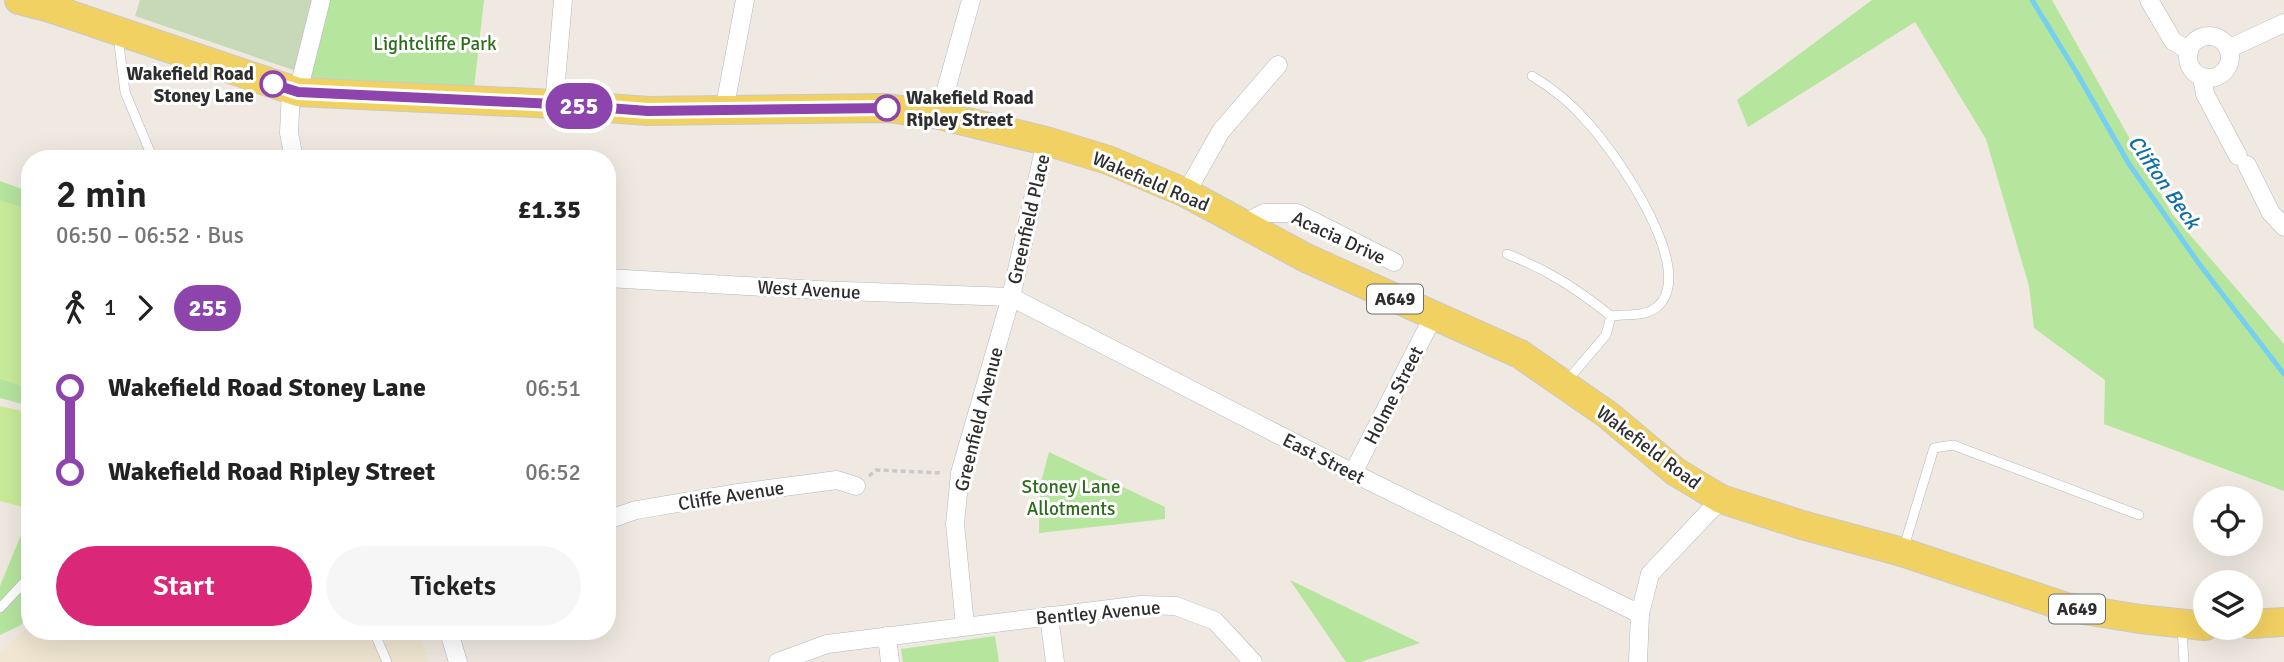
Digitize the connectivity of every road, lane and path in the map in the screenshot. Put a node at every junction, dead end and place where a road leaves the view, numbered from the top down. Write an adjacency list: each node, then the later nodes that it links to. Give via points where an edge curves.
1 (19, 0): 8 (main road, Wakefield Road / A649)
2 (321, 0): 14 (street)
3 (563, 0): 15 (street)
4 (745, 0): 16 (street)
5 (971, 0): 17 (street)
6 (2149, 0): 10 (street, via 2173,41)
7 (2284, 23): 9 (street)
8 (118, 31): 14 (main road, Wakefield Road / A649); 19 (lane, via 125,92)
9 (2228, 49): 10 (street, via 2220,40 2208,37 2196,41); 13 (street, via 2226,69 2216,77)
10 (2189, 51): 13 (street, via 2189,64)
11 (1278, 65): 21 (street, via 1221,131)
12 (1532, 76): 28 (lane, via 1563,97 1591,126 1643,200 1664,247 1667,288 1660,303 1644,313)
13 (2202, 77): 23 (street, via 2204,94)
14 (294, 91): 15 (main road, Wakefield Road / A649); 20 (street, via 289,133)
15 (554, 104): 16 (main road, Wakefield Road / A649)
16 (724, 111): 17 (main road, Wakefield Road / A649, via 887,108)
17 (939, 116): 18 (main road, Wakefield Road / A649)
18 (1046, 141): 21 (main road, Wakefield Road / A649, via 1108,160); 27 (street, Greenfield Place)
19 (149, 150)
20 (292, 150)
21 (1186, 193): 22 (main road, Wakefield Road / A649)
22 (1245, 223): 25 (street, Acacia Drive, via 1264,213 1297,213); 29 (main road, Wakefield Road / A649, via 1306,258)
23 (2284, 227)
24 (1507, 254): 28 (lane, via 1574,287)
25 (1394, 262)
26 (616, 279): 27 (street, West Avenue)
27 (1011, 297): 31 (street, Greenfield Avenue); 32 (street, East Street)
28 (1611, 316): 30 (lane, via 1606,335)
29 (1433, 317): 30 (main road, Wakefield Road / A649, via 1520,354); 32 (street, Holme Street)
30 (1564, 384): 34 (main road, Wakefield Road / A649, via 1676,472)
31 (960, 473): 33 (path, via 876,470); 45 (street, Greenfield Avenue, via 955,524)
32 (1353, 473): 40 (street, East Street)
33 (856, 485): 36 (street, Cliffe Avenue, via 837,480 731,494)
34 (1721, 499): 37 (main road, Wakefield Road / A649); 40 (street, via 1650,573)
35 (2139, 515): 37 (lane, via 1953,445 1934,448)
36 (616, 517)
37 (1902, 552): 44 (main road, Wakefield Road / A649, via 2066,607)
38 (21, 586): 39 (lane)
39 (0, 608)
40 (1640, 614): 55 (street)
41 (1049, 616): 45 (street, Bentley Avenue); 53 (street); 54 (street, Bentley Avenue, via 1141,605 1176,606 1215,621)
42 (2284, 622): 43 (main road)
43 (2263, 623)
44 (2193, 625): 56 (lane)
45 (965, 626): 46 (street, Bentley Avenue)
46 (887, 636): 51 (street, Bentley Avenue, via 827,644); 52 (street)
47 (377, 640): 49 (lane)
48 (451, 640): 50 (street)
49 (387, 662)
50 (458, 662)
51 (778, 662)
52 (890, 662)
53 (1055, 662)
54 (1253, 662)
55 (1638, 662)
56 (2184, 662)

